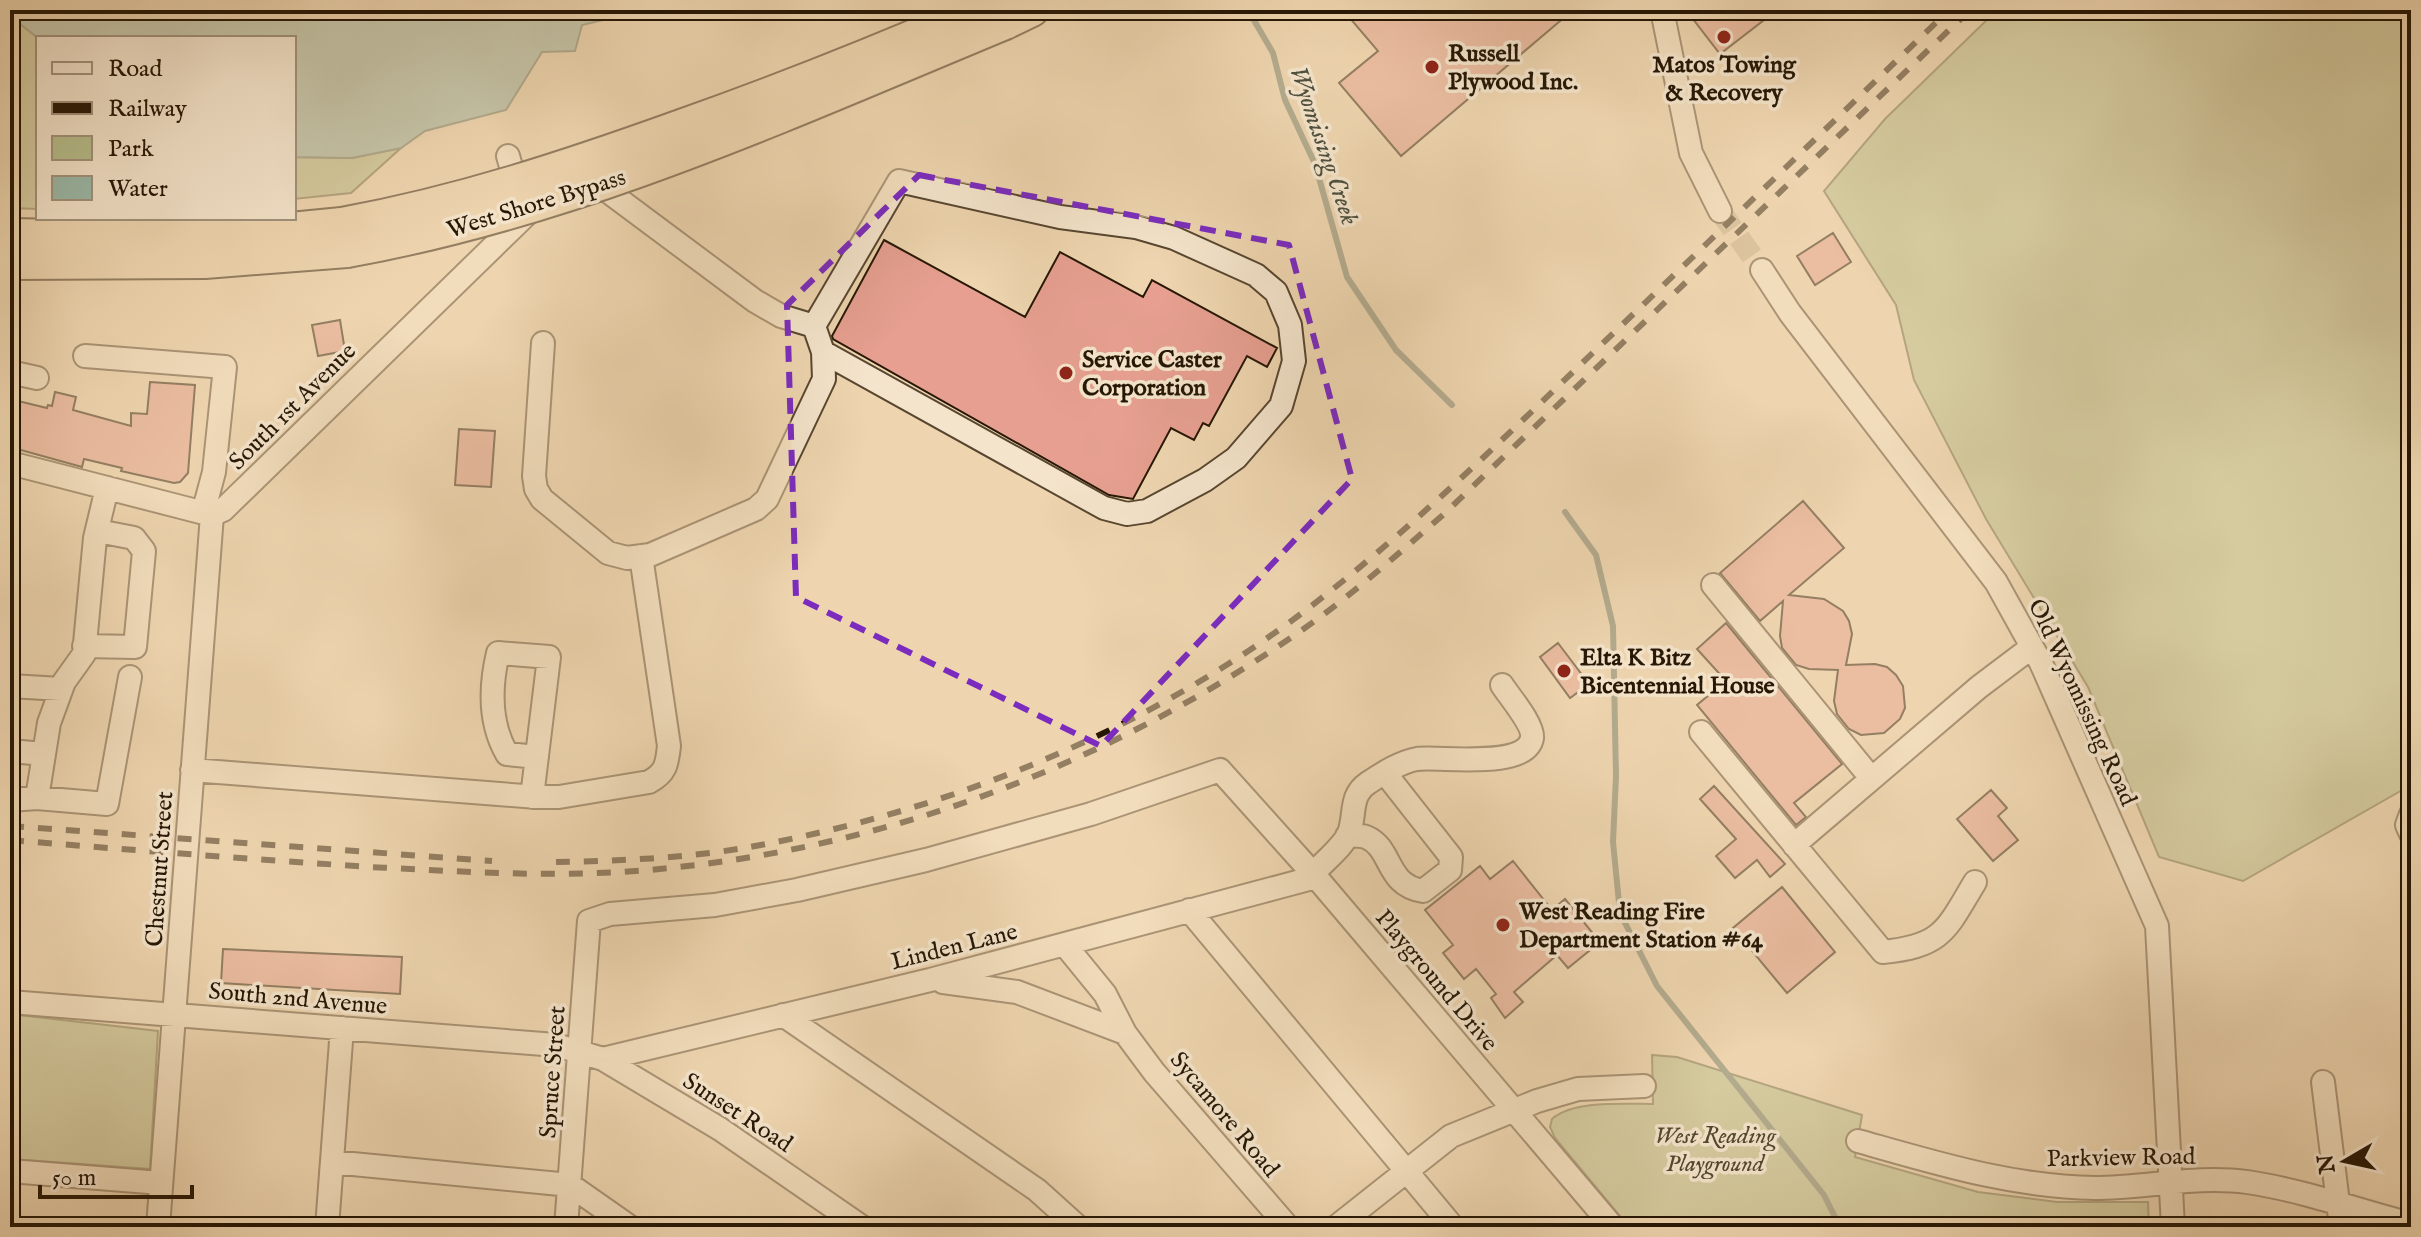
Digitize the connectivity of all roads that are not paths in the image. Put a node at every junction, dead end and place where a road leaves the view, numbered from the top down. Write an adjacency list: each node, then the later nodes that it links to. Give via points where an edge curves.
1 (975, 10): 8 (highway, West Shore Bypass, bridge, via 870,56 559,170 414,210)
2 (1662, 10): 5 (street, via 1691,153)
3 (1018, 17): 8 (highway, West Shore Bypass, bridge, via 720,142 567,196 421,238)
4 (508, 156): 6 (street)
5 (1720, 211)
6 (524, 215): 13 (street, South 1st Avenue, via 557,186 588,176 755,301); 21 (street, South 1st Avenue, via 223,510)
7 (10, 235): 8 (highway, West Shore Bypass, via 210,230)
8 (344, 237): 9 (highway, West Shore Bypass)
9 (205, 262): 10 (highway, West Shore Bypass); 12 (highway, via 114,277)
10 (10, 263)
11 (1762, 270): 26 (street, Old Wyomissing Road, via 1985,566)
12 (10, 279)
13 (814, 326): 15 (street); 15 (street, via 899,181 1060,217 1136,227 1256,275 1276,292 1290,325 1294,361 1281,406 1236,458 1147,511 1127,514 1104,508)
14 (543, 343): 23 (street, via 536,489 608,553)
15 (823, 352): 23 (street, via 824,379 767,499 756,509)
16 (85, 356): 21 (street, Chestnut Street, via 225,367)
17 (10, 372): 18 (street)
18 (37, 378)
19 (10, 463): 20 (street)
20 (107, 488): 21 (street); 22 (street)
21 (207, 514): 37 (street, Chestnut Street)
22 (98, 531): 25 (street); 25 (street, via 134,538 144,551 135,647)
23 (641, 556): 40 (street, via 669,746 666,768 649,782)
24 (1713, 585): 39 (street)
25 (84, 646): 30 (street)
26 (2032, 647): 31 (street); 68 (street, Old Wyomissing Road, via 2157,926)
27 (130, 677): 41 (street, via 107,804)
28 (1502, 685): 38 (street, via 1532,734 1525,748 1495,759 1420,759)
29 (10, 686): 30 (street)
30 (61, 689): 35 (street)
31 (1928, 730): 33 (street); 39 (street)
32 (1701, 732): 46 (street)
33 (1942, 749)
34 (10, 751): 35 (street)
35 (44, 754): 41 (street)
36 (537, 757): 36 (street, via 549,657 498,653 492,681 496,735 507,754); 40 (street)
37 (192, 770): 40 (street); 54 (street, Chestnut Street)
38 (1385, 773): 45 (street, via 1354,798); 45 (street, via 1451,857 1450,870 1423,891 1409,889 1393,874 1377,845 1365,836)
39 (1871, 778): 46 (street)
40 (532, 797)
41 (37, 798): 42 (street)
42 (10, 800)
43 (2411, 814): 44 (street)
44 (2411, 834)
45 (1347, 836): 47 (street)
46 (1794, 845): 48 (street, via 1883,952 1931,941 1946,931)
47 (1314, 876): 49 (street, Linden Lane); 50 (street, Playground Drive, via 1220,770 1091,814 926,860 715,905 610,914); 62 (street, Playground Drive)
48 (1975, 882)
49 (1189, 910): 51 (street, Linden Lane); 65 (street)
50 (589, 921): 58 (street, Spruce Street)
51 (1065, 945): 52 (street, Linden Lane); 57 (street, Sycamore Road, via 1105,994)
52 (930, 980): 55 (street, Linden Lane); 57 (street, via 1017,992)
53 (10, 1002): 54 (street, South 2nd Avenue)
54 (174, 1014): 56 (street, South 2nd Avenue); 67 (street, Chestnut Street)
55 (783, 1015): 59 (street, Linden Lane); 77 (street, via 1037,1190)
56 (342, 1028): 58 (street, South 2nd Avenue); 64 (street)
57 (1125, 1033): 78 (street, Sycamore Road)
58 (580, 1051): 59 (street, Sunset Road); 69 (street, Spruce Street)
59 (603, 1059): 76 (street, Sunset Road, via 720,1129)
60 (2323, 1082): 70 (street)
61 (1644, 1086): 62 (street, via 1578,1089)
62 (1514, 1110): 65 (street, via 1451,1136); 81 (street, Playground Drive)
63 (1858, 1141): 68 (street, Parkview Road, via 2029,1183 2099,1188)
64 (332, 1162): 69 (street); 73 (street)
65 (1406, 1170): 79 (street); 80 (street)
66 (10, 1175): 67 (street)
67 (161, 1183): 72 (street, Chestnut Street)
68 (2169, 1183): 70 (street, Parkview Road, via 2245,1182 2282,1189); 82 (street, Old Wyomissing Road)
69 (570, 1185): 74 (street, Spruce Street); 75 (street)
70 (2340, 1216): 71 (street, Parkview Road)
71 (2411, 1224)
72 (158, 1227)
73 (327, 1227)
74 (566, 1227)
75 (630, 1227)
76 (862, 1227)
77 (1078, 1227)
78 (1288, 1227)
79 (1336, 1227)
80 (1453, 1227)
81 (1613, 1227)
82 (2173, 1227)

